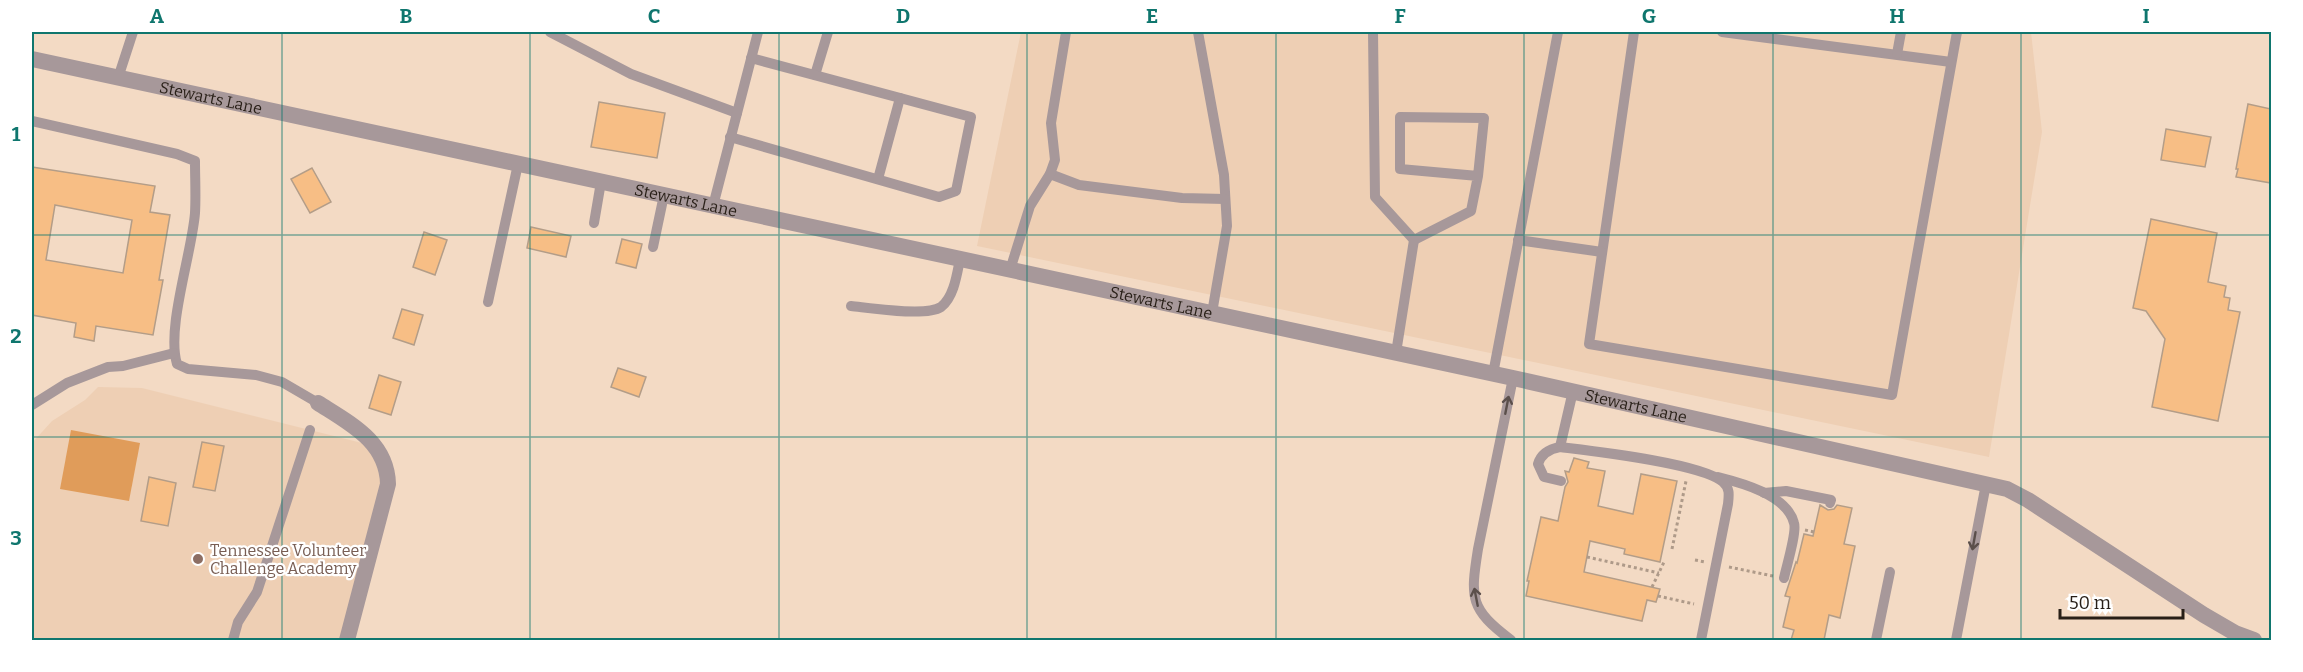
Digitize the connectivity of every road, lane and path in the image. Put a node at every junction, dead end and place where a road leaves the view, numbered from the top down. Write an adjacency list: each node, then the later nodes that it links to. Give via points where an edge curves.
1 (133, 32): 18 (lane)
2 (550, 32): 20 (lane, via 631,74)
3 (758, 32): 14 (lane)
4 (828, 32): 17 (lane)
5 (1066, 32): 24 (lane, via 1051,123 1056,160)
6 (1198, 32): 29 (lane)
7 (1373, 32): 32 (lane, via 1375,197)
8 (1558, 32): 33 (lane)
9 (1634, 32): 35 (lane)
10 (1722, 32): 13 (lane)
11 (1901, 32): 13 (lane)
12 (1957, 32): 16 (lane)
13 (1897, 54): 16 (lane)
14 (751, 58): 17 (lane); 20 (lane)
15 (32, 59): 18 (street, Stewarts Lane)
16 (1951, 62): 35 (lane, via 1892,395 1589,344)
17 (815, 75): 19 (lane)
18 (118, 78): 23 (street, Stewarts Lane)
19 (900, 98): 26 (lane); 26 (lane, via 971,117 956,191 939,197)
20 (737, 113): 22 (lane)
21 (32, 121): 41 (lane, via 195,161 195,213)
22 (730, 137): 26 (lane); 30 (lane)
23 (518, 164): 27 (street, Stewarts Lane); 38 (lane)
24 (1050, 174): 29 (lane, via 1078,185 1182,198); 37 (lane, via 1030,206)
25 (1478, 176): 25 (lane, via 1400,169 1400,117 1484,118); 32 (lane, via 1471,211)
26 (878, 179)
27 (601, 182): 28 (street, Stewarts Lane); 31 (lane)
28 (664, 195): 30 (street, Stewarts Lane); 34 (lane)
29 (1225, 199): 40 (lane, via 1227,226)
30 (713, 206): 36 (street, Stewarts Lane)
31 (594, 223)
32 (1414, 240): 42 (lane)
33 (1518, 240): 35 (lane); 43 (lane)
34 (653, 247)
35 (1602, 252)
36 (960, 259): 37 (street, Stewarts Lane); 39 (lane, via 950,296 942,306 901,311)
37 (1010, 270): 40 (street, Stewarts Lane)
38 (488, 302)
39 (851, 306)
40 (1212, 313): 42 (street, Stewarts Lane)
41 (174, 353): 46 (lane, via 177,364 188,369 256,375 282,382); 47 (lane, via 108,367 67,383)
42 (1396, 353): 43 (street, Stewarts Lane)
43 (1493, 374): 44 (street, Stewarts Lane)
44 (1513, 378): 45 (street, Stewarts Lane); 69 (lane, one-way to 44, via 1485,619 1474,593 1477,557)
45 (1572, 392): 49 (lane); 53 (street, Stewarts Lane)
46 (318, 403): 68 (street, via 370,441 387,470 388,484)
47 (32, 405)
48 (310, 430): 67 (lane, via 256,592 238,622)
49 (1560, 447): 50 (lane); 52 (lane, via 1547,451 1538,464 1544,477)
50 (1683, 467): 51 (lane); 56 (path, via 1686,485)
51 (1707, 474): 54 (lane, via 1752,485); 60 (lane, via 1719,479 1729,490)
52 (1561, 481)
53 (1986, 484): 72 (lane, one-way to 72); 73 (street, Stewarts Lane, via 2028,500 2204,615)
54 (1764, 493): 55 (lane, via 1790,491 1831,500); 63 (lane, via 1787,510 1795,526)
55 (1830, 503)
56 (1672, 549)
57 (1587, 557): 62 (path)
58 (1665, 560): 62 (path)
59 (1695, 560): 60 (path)
60 (1716, 564): 63 (path); 70 (lane)
61 (1890, 572): 71 (lane)
62 (1659, 573): 64 (path)
63 (1784, 578)
64 (1652, 587)
65 (1658, 596): 66 (path)
66 (1691, 603)
67 (233, 640)
68 (347, 640)
69 (1511, 640)
70 (1701, 640)
71 (1876, 640)
72 (1956, 640)
73 (2254, 640)

